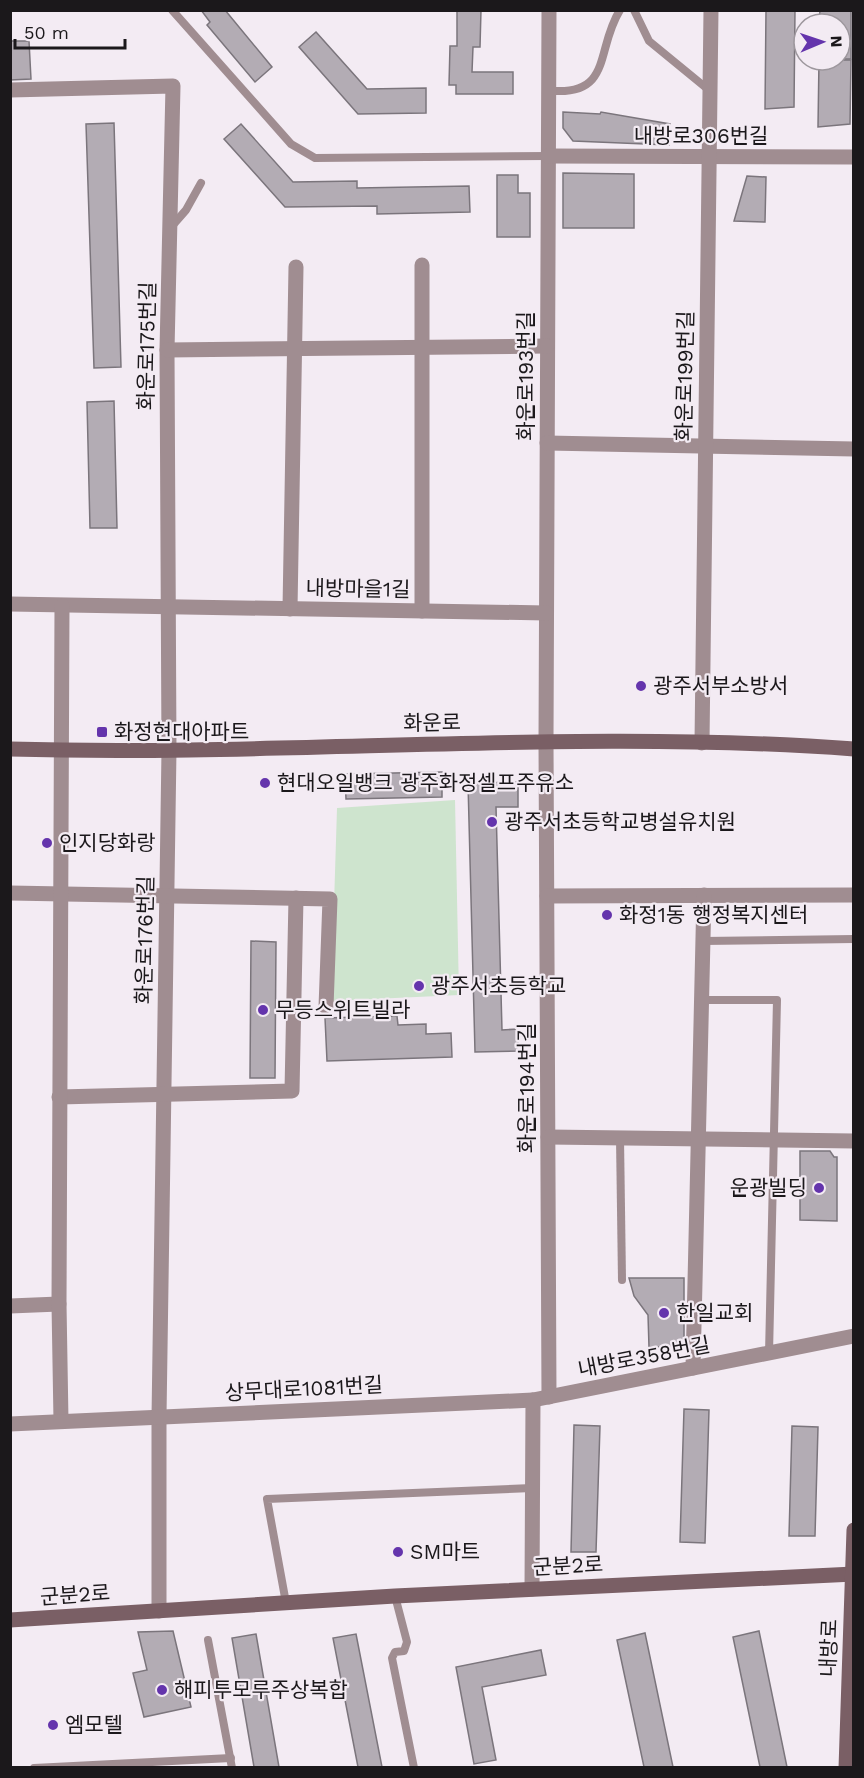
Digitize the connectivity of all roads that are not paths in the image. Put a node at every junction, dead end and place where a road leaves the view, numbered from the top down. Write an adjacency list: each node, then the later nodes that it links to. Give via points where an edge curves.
1 (172, 10): 9 (lane, via 291,144 315,158)
2 (549, 10): 9 (street, 화운로193번길)
3 (620, 10): 7 (lane, via 607,33 596,78 573,92)
4 (634, 10): 8 (lane, via 649,41)
5 (711, 10): 8 (street, 화운로199번길)
6 (10, 90): 13 (street, 화운로175번길, via 173,86)
7 (556, 91)
8 (711, 92): 11 (street, 화운로199번길)
9 (548, 156): 11 (street, 내방로306번길); 16 (street, 화운로193번길)
10 (854, 157): 11 (street, 내방로306번길)
11 (711, 158): 21 (street, 화운로199번길)
12 (201, 183): 13 (lane, via 186,210)
13 (169, 229): 19 (street, 화운로175번길)
14 (422, 265): 17 (street)
15 (296, 267): 18 (street)
16 (547, 346): 17 (street); 20 (street, 화운로193번길)
17 (422, 347): 18 (street); 27 (street)
18 (294, 348): 19 (street); 26 (street)
19 (167, 350): 25 (street, 화운로175번길)
20 (546, 444): 21 (street); 28 (street, 화운로193번길)
21 (705, 448): 22 (street); 30 (street, 화운로199번길)
22 (854, 449)
23 (10, 604): 24 (street)
24 (62, 606): 25 (street); 33 (street)
25 (170, 607): 26 (street, 내방마을1길); 34 (street, 화운로175번길)
26 (290, 609): 27 (street, 내방마을1길)
27 (422, 611): 28 (street, 내방마을1길)
28 (546, 613): 29 (street, 화운로193번길)
29 (546, 741): 30 (street, 화운로); 34 (street, 화운로); 40 (street, 화운로194번길)
30 (702, 743): 32 (street, 화운로)
31 (10, 749): 33 (street, 화운로)
32 (854, 749)
33 (63, 750): 34 (street, 화운로); 36 (street)
34 (170, 750): 39 (street, 화운로176번길)
35 (10, 893): 36 (street)
36 (60, 894): 39 (street); 47 (street)
37 (704, 895): 38 (street); 40 (street); 43 (street)
38 (854, 895)
39 (167, 896): 41 (street); 46 (street, 화운로176번길)
40 (547, 896): 48 (street, 화운로194번길)
41 (300, 898): 45 (street, via 330,899); 46 (street, via 292,1091)
42 (854, 939): 43 (lane)
43 (703, 940): 44 (street)
44 (702, 1000): 50 (street); 51 (lane, via 777,1000)
45 (326, 1007)
46 (164, 1095): 47 (street); 61 (street, 화운로176번길)
47 (59, 1097): 54 (street)
48 (548, 1137): 49 (street); 59 (street, 화운로194번길)
49 (620, 1138): 50 (street); 53 (lane)
50 (699, 1139): 51 (street); 58 (street)
51 (776, 1140): 52 (street); 57 (lane)
52 (854, 1141)
53 (622, 1280)
54 (58, 1304): 55 (street); 62 (street)
55 (10, 1306)
56 (854, 1336): 57 (street, 내방로358번길)
57 (769, 1354): 58 (street, 내방로358번길)
58 (693, 1368): 59 (street, 내방로358번길)
59 (549, 1397): 60 (street, 상무대로1081번길)
60 (533, 1400): 61 (street, 상무대로1081번길); 64 (street)
61 (159, 1417): 62 (street, 상무대로1081번길); 70 (street, 화운로176번길)
62 (61, 1421): 63 (street, 상무대로1081번길)
63 (10, 1424)
64 (532, 1488): 67 (street); 69 (lane, via 267,1499)
65 (854, 1530): 66 (street, 내방로)
66 (853, 1574): 67 (street, 군분2로); 73 (street, 내방로)
67 (532, 1589): 68 (street, 군분2로)
68 (395, 1596): 69 (street, 군분2로); 78 (lane, via 407,1642 404,1651 395,1652 392,1658)
69 (286, 1603): 70 (street, 군분2로)
70 (159, 1611): 71 (street, 군분2로)
71 (10, 1620)
72 (208, 1640): 74 (lane)
73 (851, 1697): 79 (street, 내방로)
74 (231, 1758): 75 (lane); 77 (lane)
75 (121, 1766): 76 (lane)
76 (34, 1767)
77 (232, 1767)
78 (414, 1767)
79 (846, 1767)

